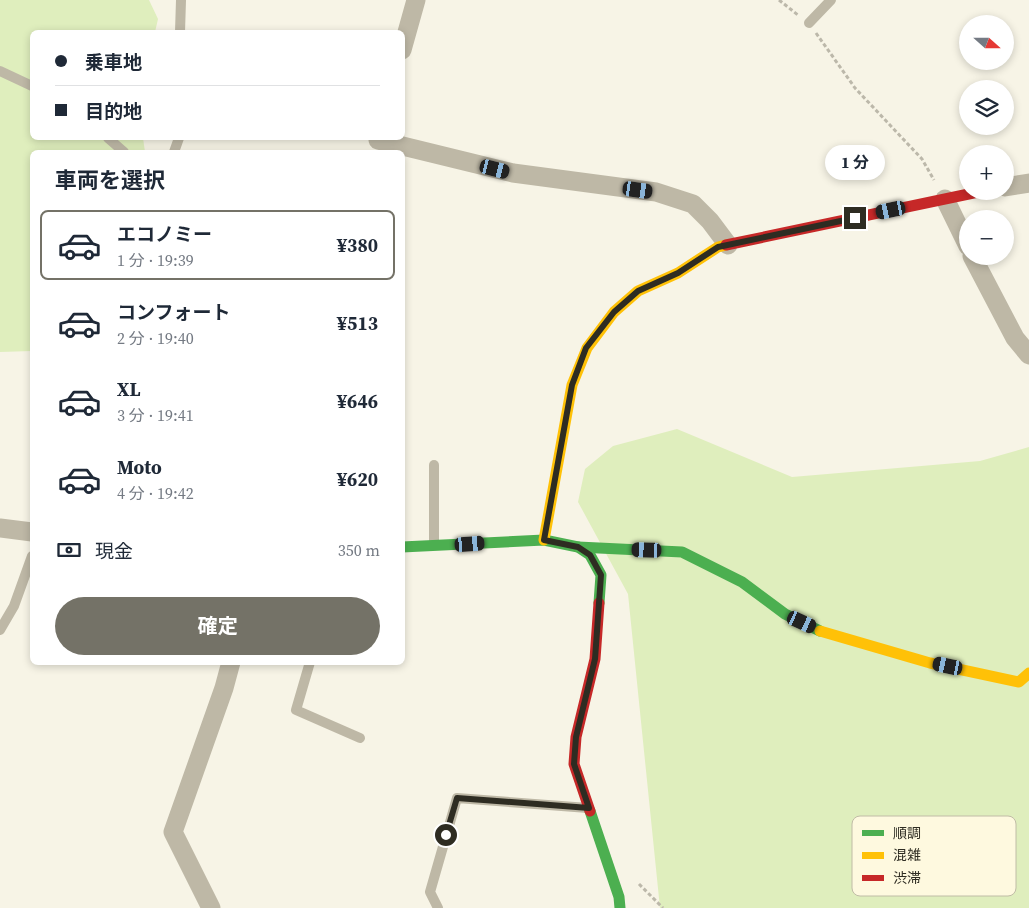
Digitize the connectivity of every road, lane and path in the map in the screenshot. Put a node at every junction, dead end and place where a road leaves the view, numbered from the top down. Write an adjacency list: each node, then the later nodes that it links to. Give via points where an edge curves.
1 (181, 0): 6 (lane)
2 (416, 0): 7 (street)
3 (779, 0): 5 (path)
4 (831, 0): 5 (lane)
5 (809, 23): 16 (path, via 855,88 922,159)
6 (180, 30)
7 (405, 39)
8 (0, 71): 9 (lane)
9 (30, 85)
10 (110, 140): 12 (lane)
11 (377, 143): 18 (street, via 513,173 656,192 694,204)
12 (122, 150)
13 (1029, 183): 14 (street)
14 (1014, 186)
15 (959, 196): 16 (street)
16 (945, 199): 17 (street); 18 (street)
17 (959, 228)
18 (728, 245): 24 (street, via 718,247 678,273 638,291 614,312 586,348 572,385)
19 (977, 265): 20 (street, via 1015,338)
20 (1029, 355)
21 (434, 465): 25 (lane)
22 (0, 528): 23 (street)
23 (30, 532)
24 (544, 540): 25 (street); 27 (street)
25 (434, 546): 26 (street)
26 (405, 547)
27 (578, 547): 33 (street, via 682,552 742,582 785,614 819,630 930,663); 36 (street, via 590,555 601,575 595,659 576,737 574,764)
28 (30, 562): 29 (lane, via 14,606)
29 (0, 630)
30 (230, 665): 37 (street, via 173,832)
31 (309, 665): 35 (lane, via 296,710)
32 (1029, 673): 33 (street)
33 (1019, 682): 34 (lane)
34 (1029, 692)
35 (360, 738)
36 (589, 808): 38 (lane, via 457,798 430,892); 39 (street)
37 (211, 908)
38 (438, 908)
39 (620, 908)

